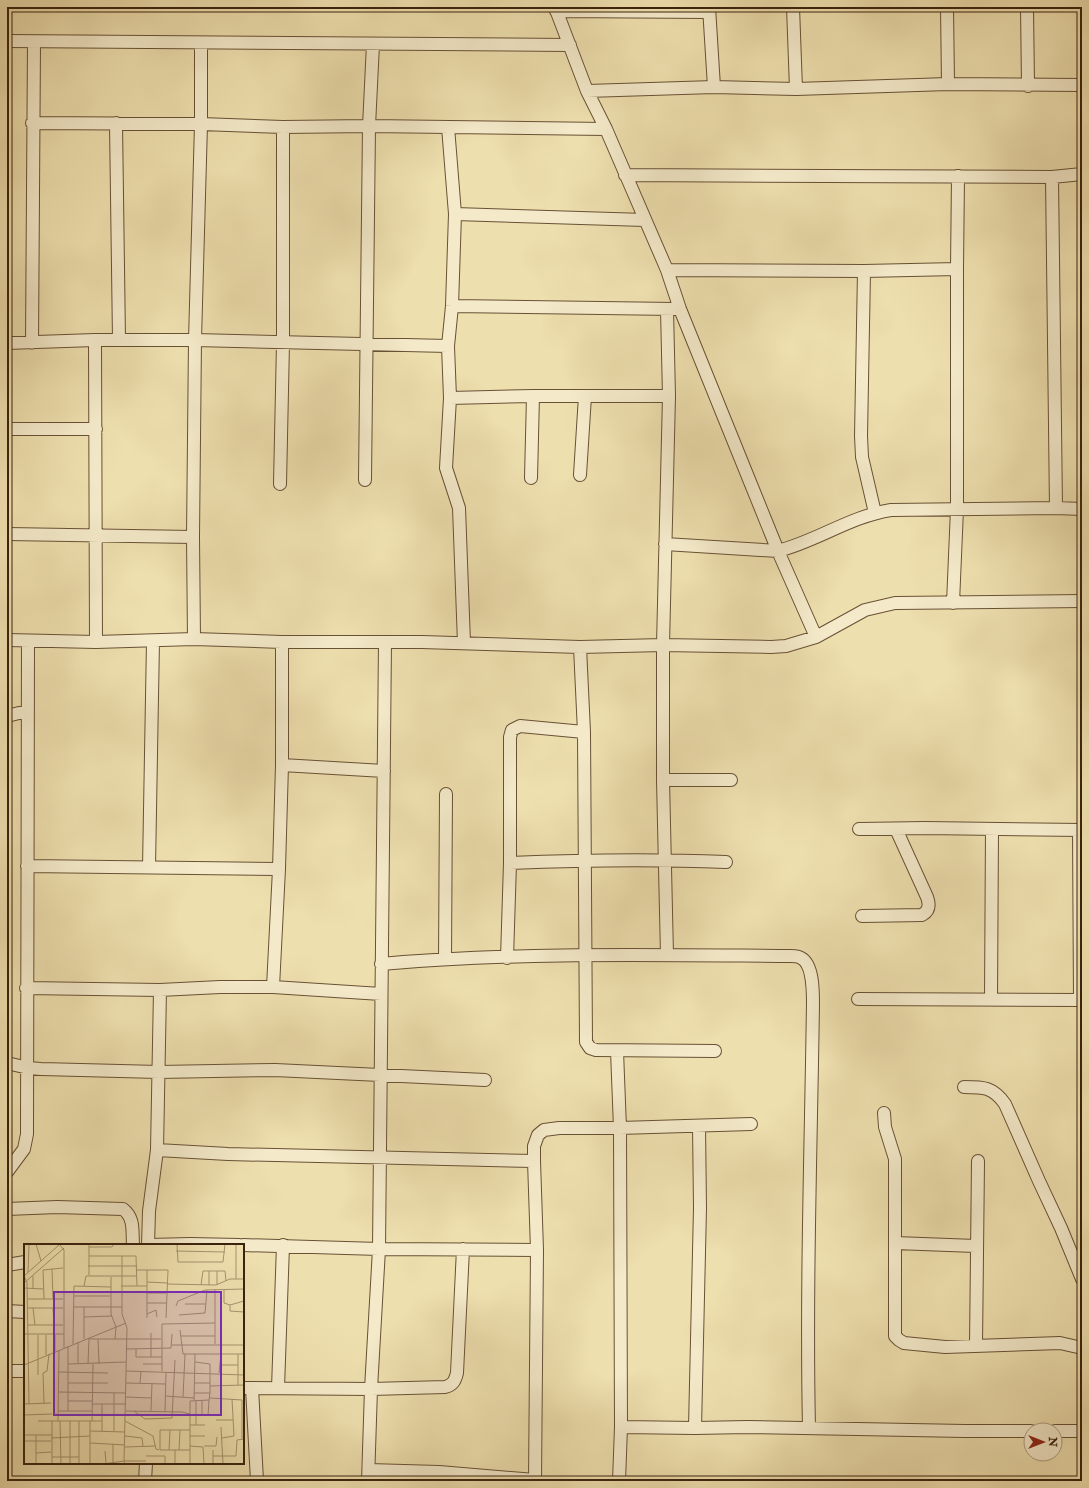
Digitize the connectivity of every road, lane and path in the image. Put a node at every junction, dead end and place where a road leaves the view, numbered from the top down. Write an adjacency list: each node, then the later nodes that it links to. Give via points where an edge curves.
1 (792, 7): 15 (street)
2 (947, 7): 11 (street)
3 (1027, 7): 13 (street)
4 (556, 9): 5 (street); 10 (street)
5 (709, 10): 14 (street)
6 (7, 41): 7 (street)
7 (34, 42): 8 (street); 17 (street)
8 (200, 43): 9 (street); 19 (street)
9 (373, 44): 10 (street); 20 (street)
10 (570, 45): 16 (street)
11 (948, 84): 13 (street); 15 (street)
12 (1082, 85): 13 (street)
13 (1028, 86)
14 (714, 87): 15 (street); 16 (street)
15 (796, 89)
16 (587, 91): 23 (street)
17 (32, 123): 18 (street); 40 (street)
18 (116, 123): 19 (street); 37 (street)
19 (201, 124): 22 (street); 38 (street)
20 (369, 126): 21 (street); 22 (street); 42 (street)
21 (448, 126): 23 (street); 28 (street)
22 (283, 127): 41 (street)
23 (606, 129): 24 (street)
24 (625, 174): 26 (street); 29 (street)
25 (1082, 174): 27 (street)
26 (958, 176): 27 (street); 30 (street)
27 (1052, 177): 54 (street)
28 (455, 214): 29 (street); 33 (street)
29 (645, 220): 31 (street)
30 (957, 269): 32 (street); 55 (street)
31 (667, 270): 32 (street); 35 (street)
32 (864, 271): 57 (street, via 861,436 862,457)
33 (452, 306): 34 (street); 43 (street)
34 (667, 309): 35 (street); 46 (street)
35 (680, 309): 62 (street)
36 (95, 340): 37 (street); 40 (street); 49 (street)
37 (119, 340): 38 (street)
38 (195, 340): 41 (street); 60 (street)
39 (7, 343): 40 (street)
40 (32, 343)
41 (283, 343): 42 (street); 53 (street)
42 (366, 345): 43 (street); 52 (street)
43 (448, 346): 47 (street)
44 (533, 396): 45 (street); 47 (street); 51 (street)
45 (585, 396): 46 (street); 50 (street)
46 (669, 396): 61 (street)
47 (450, 398): 73 (street, via 446,468 460,508)
48 (7, 429): 49 (street)
49 (96, 429): 59 (street)
50 (580, 475)
51 (531, 478)
52 (365, 480)
53 (280, 484)
54 (1056, 508): 55 (street); 56 (street)
55 (957, 509): 57 (street, via 892,510); 64 (street)
56 (1082, 509)
57 (875, 513): 62 (street, via 796,547)
58 (7, 534): 59 (street)
59 (96, 535): 60 (street); 70 (street)
60 (193, 537): 66 (street)
61 (665, 544): 62 (street); 74 (street)
62 (778, 551): 65 (street)
63 (1082, 601): 64 (street)
64 (953, 603): 65 (street, via 895,603 879,606 865,610)
65 (816, 637): 74 (street, via 786,646 771,647)
66 (194, 639): 69 (street); 71 (street)
67 (7, 640): 68 (street)
68 (28, 641): 70 (street); 76 (street)
69 (153, 641): 70 (street); 93 (street)
70 (96, 642)
71 (282, 642): 72 (street); 79 (street)
72 (385, 642): 73 (street); 80 (street)
73 (464, 643): 75 (street)
74 (663, 645): 75 (street); 81 (street)
75 (580, 647): 78 (street)
76 (27, 711): 77 (street); 92 (street)
77 (7, 716)
78 (584, 732): 88 (street); 91 (street, via 520,726 512,730)
79 (282, 765): 80 (street); 94 (street)
80 (384, 771): 100 (street)
81 (664, 780): 82 (street); 89 (street)
82 (730, 780)
83 (446, 794): 99 (street)
84 (859, 829): 85 (street)
85 (896, 829): 86 (street); 95 (street, via 927,896 929,907 922,916)
86 (992, 829): 87 (street); 106 (street)
87 (1080, 830): 107 (street)
88 (584, 860): 89 (street); 91 (street); 96 (street)
89 (665, 860): 90 (street); 97 (street)
90 (726, 862)
91 (510, 863): 98 (street)
92 (27, 866): 93 (street); 102 (street)
93 (149, 866): 94 (street)
94 (279, 869): 101 (street)
95 (862, 916)
96 (586, 955): 97 (street); 98 (street); 108 (street, via 586,1042 590,1048 596,1050)
97 (667, 955): 149 (street, via 791,956 801,958 808,965 813,1003)
98 (507, 958): 99 (street)
99 (445, 959): 100 (street)
100 (381, 964): 104 (street)
101 (273, 987): 103 (street); 104 (street)
102 (26, 988): 103 (street); 111 (street)
103 (160, 990): 112 (street)
104 (381, 994): 113 (street)
105 (858, 999): 106 (street)
106 (991, 1000): 107 (street)
107 (1081, 1000)
108 (617, 1050): 109 (street); 119 (street)
109 (715, 1051)
110 (7, 1063): 111 (street)
111 (28, 1068): 112 (street); 124 (street, via 27,1134 24,1149)
112 (159, 1072): 113 (street, via 275,1070); 120 (street)
113 (380, 1076): 114 (street); 121 (street)
114 (485, 1080)
115 (964, 1087): 137 (street, via 989,1089 1000,1096 1006,1104)
116 (884, 1113): 126 (street, via 885,1127 895,1159)
117 (752, 1124): 118 (street)
118 (699, 1126): 119 (street); 148 (street, via 700,1208)
119 (620, 1128): 122 (street, via 544,1130 538,1135 534,1146); 147 (street)
120 (157, 1150): 121 (street); 128 (street, via 149,1211)
121 (380, 1157): 122 (street); 132 (street)
122 (534, 1161): 134 (street)
123 (978, 1161): 131 (street)
124 (7, 1172)
125 (7, 1209): 127 (street, via 123,1209 132,1221)
126 (895, 1243): 131 (street); 140 (street, via 895,1336 910,1344)
127 (133, 1244)
128 (149, 1244)
129 (244, 1245): 130 (street)
130 (282, 1245): 132 (street); 145 (street)
131 (976, 1246): 140 (street)
132 (379, 1249): 133 (street); 146 (street)
133 (463, 1249): 134 (street); 146 (street, via 456,1380 445,1387)
134 (537, 1250): 156 (street)
135 (24, 1262): 136 (street)
136 (7, 1265)
137 (1082, 1278)
138 (7, 1311): 139 (street)
139 (24, 1312)
140 (976, 1346): 141 (street, via 1060,1343)
141 (1082, 1348)
142 (7, 1371): 143 (street)
143 (24, 1371)
144 (248, 1388): 145 (street); 158 (street)
145 (278, 1388): 146 (street)
146 (371, 1389): 154 (street)
147 (621, 1427): 148 (street); 159 (street)
148 (695, 1428): 149 (street)
149 (809, 1428): 150 (street)
150 (1023, 1431)
151 (1063, 1431): 152 (street)
152 (1082, 1431)
153 (146, 1464): 157 (street)
154 (369, 1475): 155 (street)
155 (439, 1476): 156 (street)
156 (534, 1480)
157 (145, 1481)
158 (257, 1481)
159 (619, 1481)

